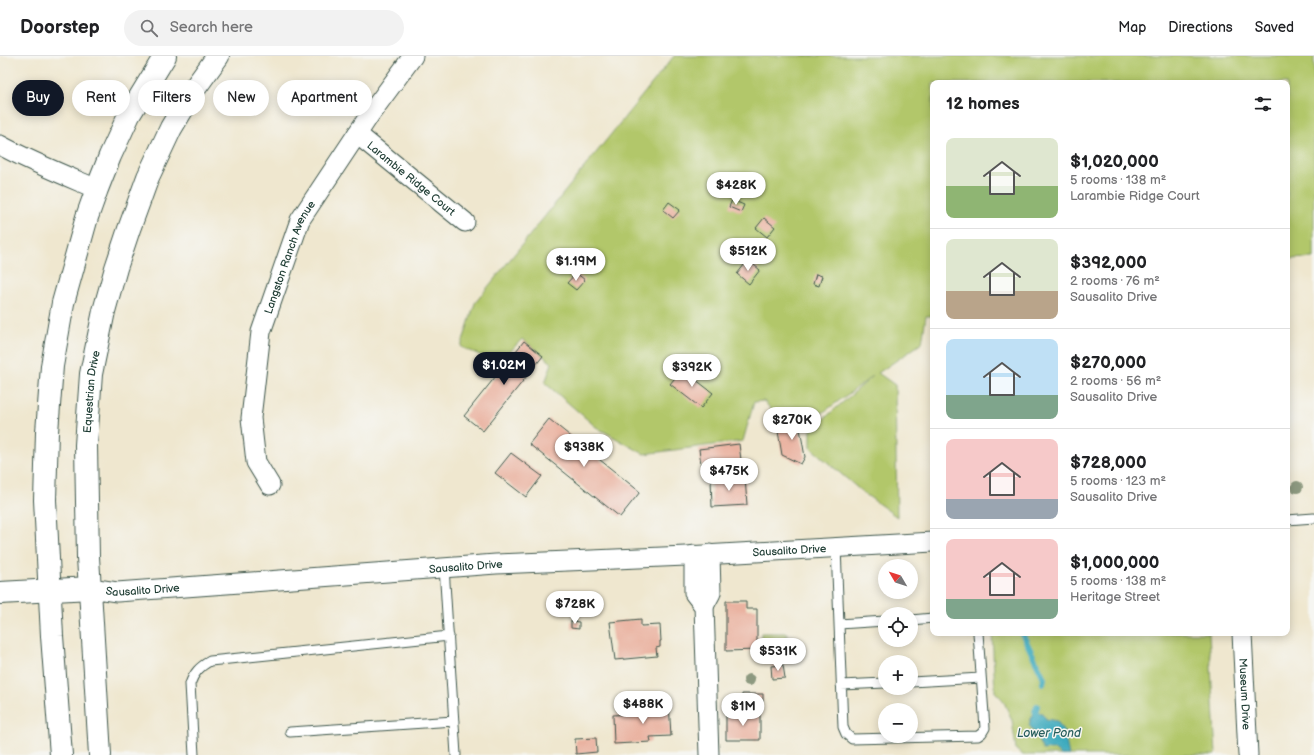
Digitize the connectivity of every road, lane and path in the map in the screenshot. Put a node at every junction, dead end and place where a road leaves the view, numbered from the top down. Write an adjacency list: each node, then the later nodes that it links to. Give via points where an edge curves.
1 (165, 56): 6 (street, via 130,115)
2 (218, 56): 15 (street, Equestrian Drive, via 171,128 148,177 129,228 104,311 91,374 86,445)
3 (413, 56): 4 (street, Langston Ranch Avenue)
4 (357, 134): 7 (street, Larambie Ridge Court); 8 (street, Langston Ranch Avenue, via 300,220 261,332 251,418 256,462)
5 (0, 144): 6 (street, via 20,156)
6 (97, 189): 16 (street, via 63,304 52,366 45,500)
7 (465, 222)
8 (270, 485)
9 (1314, 518): 10 (lane)
10 (1290, 520)
11 (930, 542): 12 (street, Sausalito Drive)
12 (836, 547): 13 (street, Sausalito Drive); 21 (lane)
13 (702, 554): 14 (street, Sausalito Drive); 35 (street, via 694,594 704,606)
14 (444, 567): 15 (street, Sausalito Drive, via 117,592); 22 (lane)
15 (90, 588): 16 (street, Sausalito Drive); 32 (street, Equestrian Drive)
16 (51, 590): 17 (street, Sausalito Drive); 31 (street)
17 (0, 593)
18 (930, 618): 19 (lane)
19 (918, 619)
20 (878, 621): 21 (lane)
21 (839, 624): 28 (lane)
22 (449, 636): 29 (lane); 33 (lane, via 210,661 200,666 190,684)
23 (978, 636): 25 (lane)
24 (1242, 636): 36 (street, Museum Drive)
25 (981, 678): 26 (lane); 28 (lane, via 985,728 978,736 852,739 843,727)
26 (918, 682)
27 (878, 683): 28 (lane)
28 (841, 685)
29 (454, 720): 30 (lane); 34 (lane)
30 (290, 732)
31 (61, 755)
32 (100, 755)
33 (194, 755)
34 (456, 755)
35 (709, 755)
36 (1248, 755)

